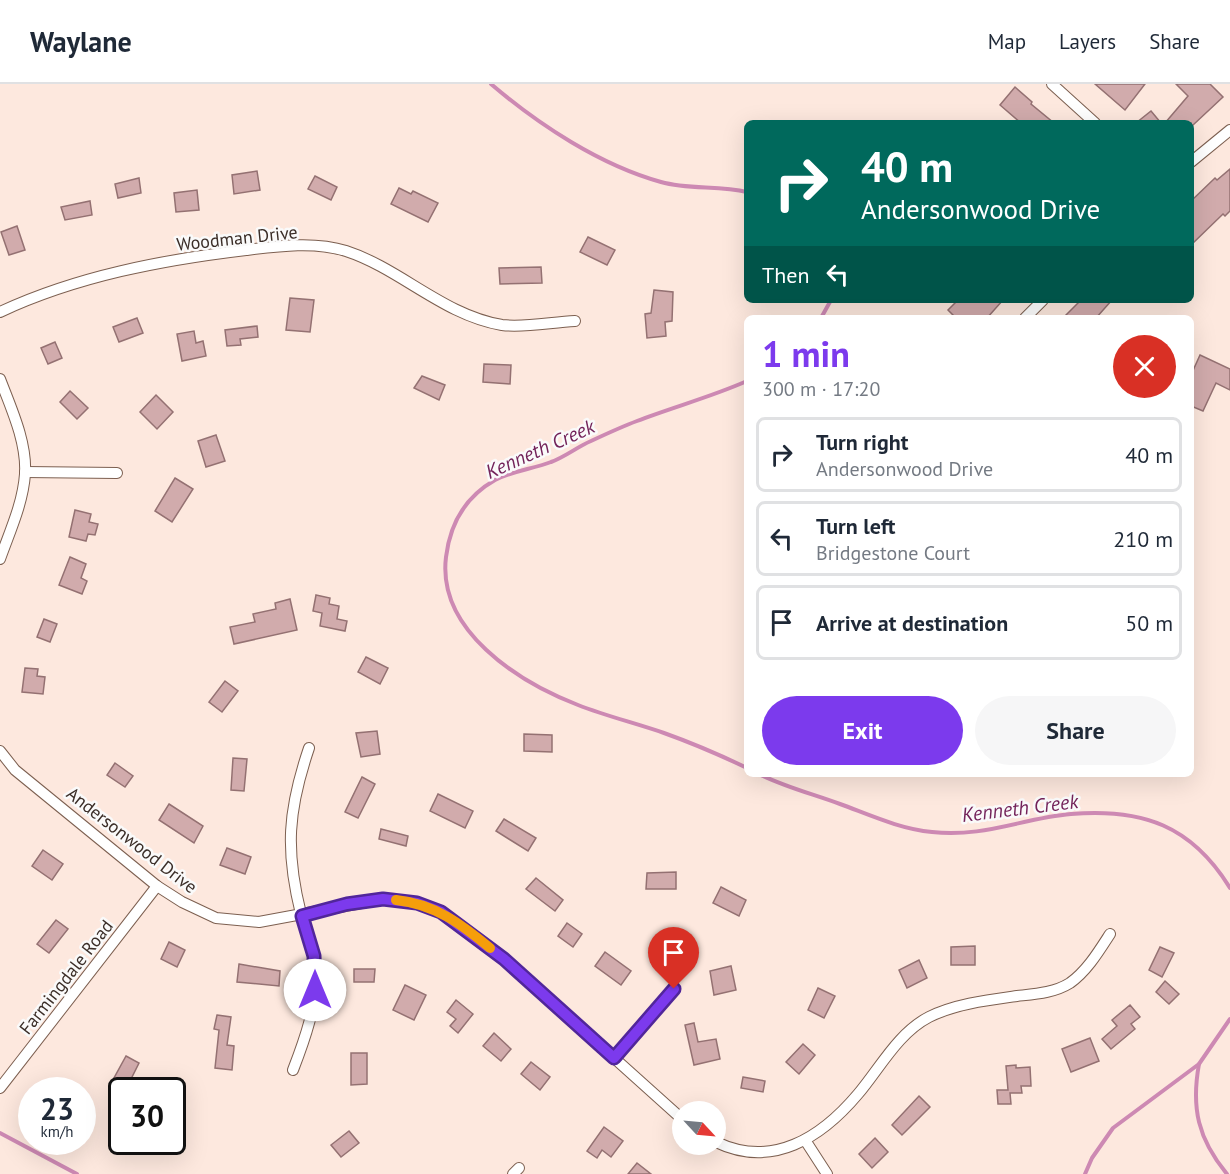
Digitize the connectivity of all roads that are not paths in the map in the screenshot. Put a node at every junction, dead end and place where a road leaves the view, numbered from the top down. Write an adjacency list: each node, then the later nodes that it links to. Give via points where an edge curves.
1 (1052, 84): 2 (street)
2 (1092, 120)
3 (1230, 130): 4 (street)
4 (1194, 160)
5 (1039, 303): 7 (street)
6 (0, 312): 8 (street, Woodman Drive, via 34,296 104,274 208,254 289,245 344,251 386,269 438,301 504,325)
7 (1028, 315)
8 (575, 321)
9 (0, 379): 10 (street, via 21,440)
10 (25, 472): 11 (street); 12 (street, via 21,498)
11 (117, 473)
12 (0, 559)
13 (309, 748): 16 (street, via 295,788 289,826 293,878)
14 (0, 751): 15 (street, Andersonwood Drive, via 15,770)
15 (157, 886): 16 (street, Andersonwood Drive, via 202,914 216,918 259,922); 21 (street, Farmingdale Road)
16 (302, 916): 19 (street, Andersonwood Drive, via 383,899 417,903 441,912 504,959); 20 (street, via 312,944 315,981 307,1027)
17 (1110, 934): 23 (street, via 1094,958 1063,986 972,1004 928,1018 897,1043 842,1112)
18 (674, 989): 19 (street)
19 (614, 1058): 22 (street, Andersonwood Drive)
20 (293, 1070)
21 (0, 1088)
22 (672, 1110)
23 (805, 1140): 24 (street, via 781,1150 752,1154); 25 (street)
24 (726, 1146)
25 (827, 1174)

